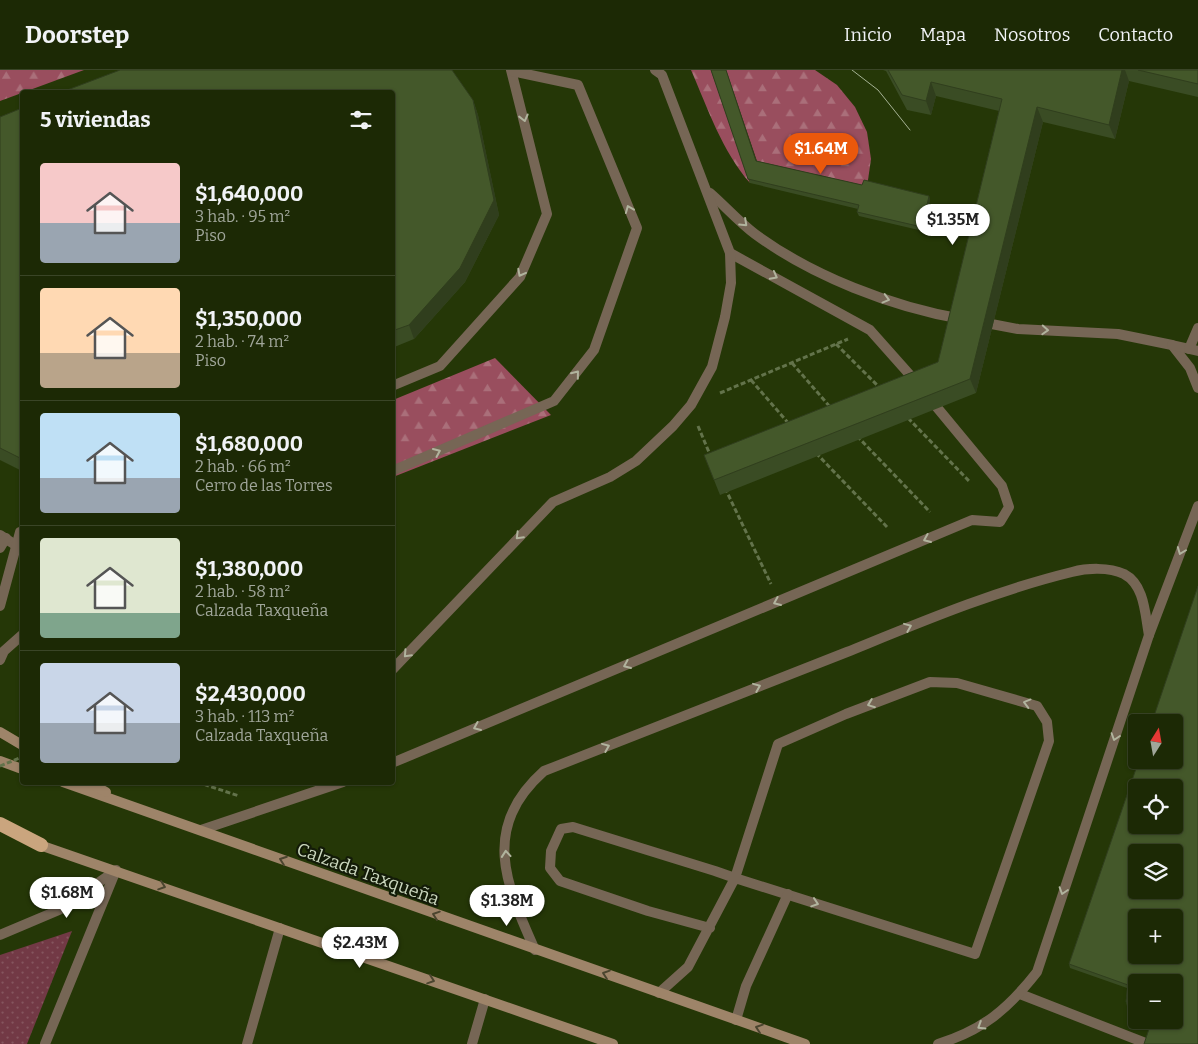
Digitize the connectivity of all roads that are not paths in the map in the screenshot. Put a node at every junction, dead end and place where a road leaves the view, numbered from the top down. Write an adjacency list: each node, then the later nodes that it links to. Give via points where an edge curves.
1 (655, 70): 3 (street, via 662,75)
2 (511, 71): 8 (street, one-way to 8, via 546,214 520,277 514,284 440,366); 10 (street, one-way to 2, via 554,401 594,350 636,228 578,85)
3 (708, 190): 4 (street); 6 (street, one-way to 6, via 755,234 806,265 868,294 954,318 1018,329 1118,334)
4 (730, 253): 20 (street, one-way to 20, via 731,283 725,316 712,366 691,405 636,461 610,477 553,502); 24 (street, one-way to 24, via 870,330 1002,486 1009,507 1000,522 972,520)
5 (1198, 328): 7 (street)
6 (1172, 345): 7 (street); 9 (street, via 1190,368)
7 (1194, 350)
8 (395, 385)
9 (1198, 388)
10 (395, 470)
11 (1198, 506): 17 (street, one-way to 17)
12 (3, 536): 14 (street); 15 (street)
13 (20, 538): 14 (street)
14 (17, 546): 16 (street)
15 (0, 548)
16 (0, 604)
17 (1149, 635): 40 (street, one-way to 17, via 514,904 504,850 513,807 526,787 544,771 981,599 1073,571 1111,570 1125,574 1135,584 1143,600); 42 (street, one-way to 42, via 1037,972)
18 (20, 637): 19 (street, via 4,651)
19 (0, 660)
20 (395, 667)
21 (0, 732): 22 (main road)
22 (20, 744)
23 (0, 761): 25 (main road)
24 (395, 762)
25 (20, 768)
26 (72, 785): 29 (main road, Calzada Taxqueña)
27 (93, 785): 29 (main road)
28 (334, 785): 31 (street)
29 (126, 804): 31 (main road, Calzada Taxqueña)
30 (0, 824): 33 (highway)
31 (201, 830): 40 (main road, Calzada Taxqueña, one-way to 31)
32 (0, 832): 33 (main road)
33 (41, 845): 34 (main road)
34 (116, 870): 37 (main road, one-way to 37); 39 (street, via 59,910); 45 (street)
35 (735, 878): 36 (street); 36 (street, one-way to 35, via 975,954 1049,741 1047,722 1037,706 957,683 930,682 778,744); 38 (street); 38 (street, via 573,827 562,829 551,851 550,868 560,881)
36 (788, 894): 44 (street, via 746,986)
37 (280, 928): 43 (main road, one-way to 43); 46 (street)
38 (710, 928): 41 (street, via 688,967)
39 (0, 935)
40 (535, 950): 41 (main road, Calzada Taxqueña, one-way to 40)
41 (659, 993): 44 (main road, Calzada Taxqueña)
42 (1020, 994): 50 (street, one-way to 50, via 983,1026); 51 (street)
43 (485, 999): 47 (street); 48 (main road)
44 (736, 1020): 49 (main road, Calzada Taxqueña, one-way to 44)
45 (45, 1044)
46 (247, 1044)
47 (472, 1044)
48 (613, 1044)
49 (805, 1044)
50 (938, 1044)
51 (1148, 1044)

